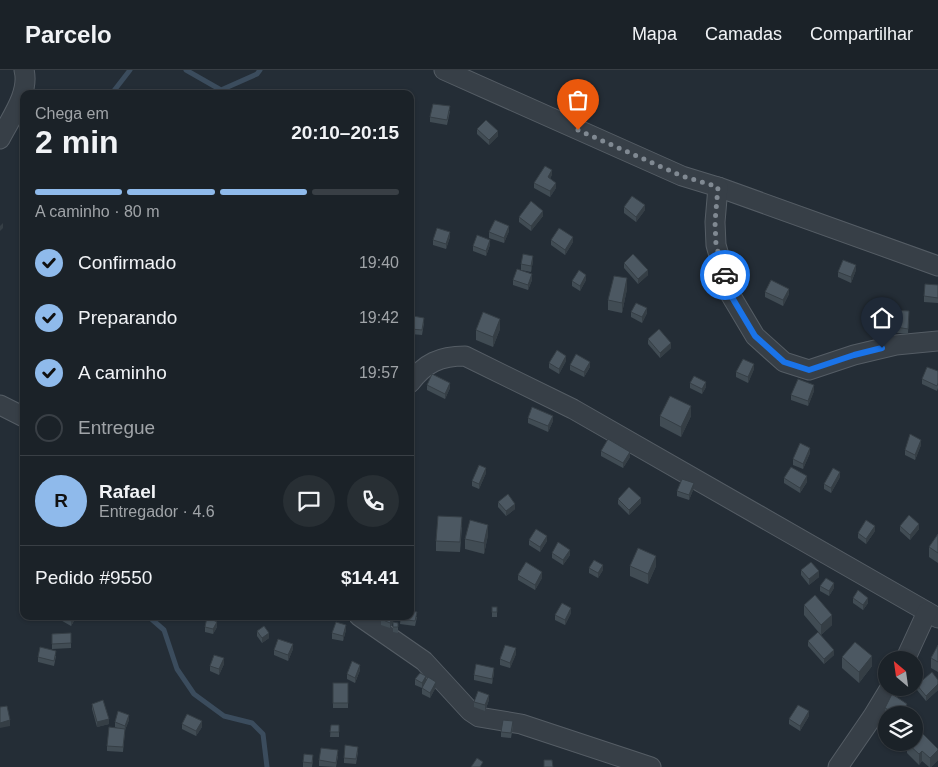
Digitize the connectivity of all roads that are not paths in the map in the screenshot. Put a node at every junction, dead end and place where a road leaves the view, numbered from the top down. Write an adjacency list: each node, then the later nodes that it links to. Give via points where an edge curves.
1 (24, 70): 3 (street)
2 (444, 70): 6 (street, via 665,169)
3 (24, 90)
4 (20, 100): 5 (street)
5 (0, 139)
6 (718, 187): 7 (street); 8 (street, via 716,245 730,294 755,336 784,362 809,370 896,345)
7 (938, 266)
8 (938, 341)
9 (414, 378): 12 (street, via 436,360 465,356 573,409)
10 (0, 405): 11 (street)
11 (20, 415)
12 (933, 615): 14 (street)
13 (365, 620): 16 (street, via 424,661 479,717 521,724)
14 (911, 651)
15 (885, 696): 17 (street)
16 (651, 767)
17 (838, 767)

